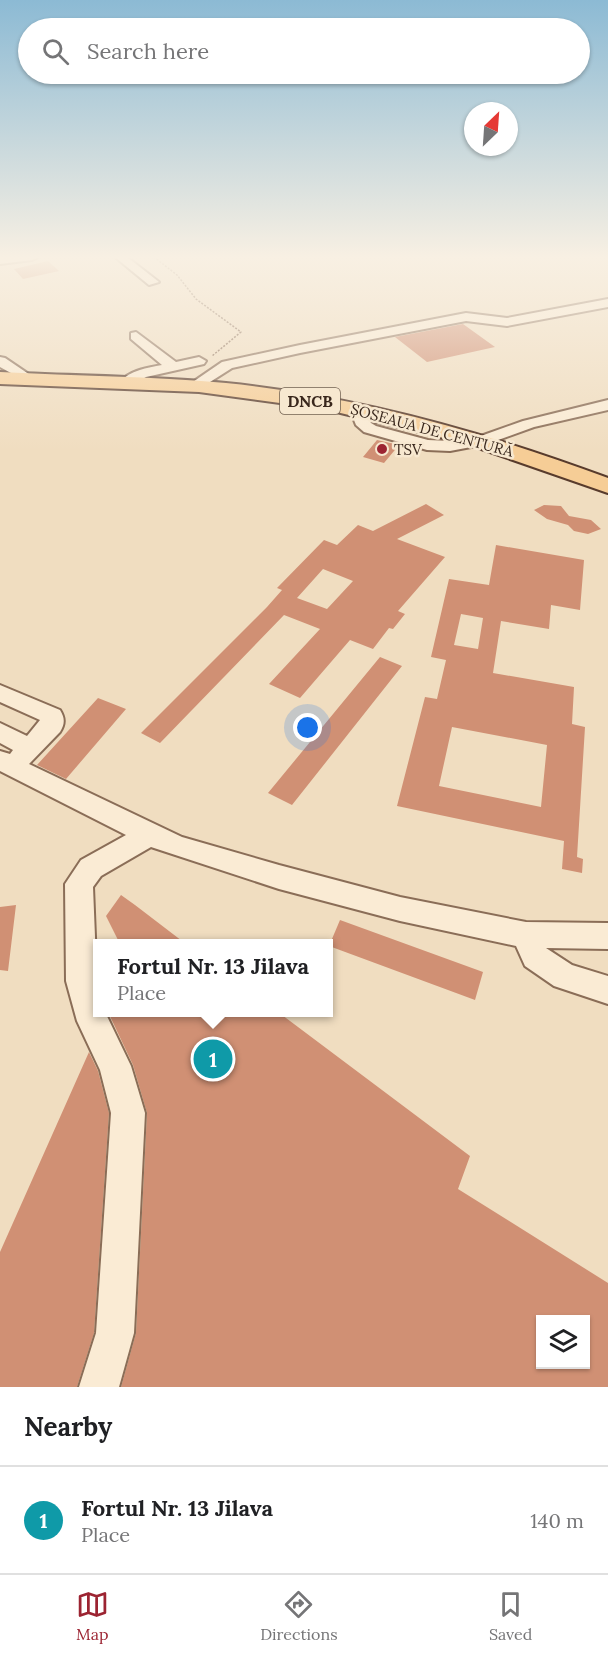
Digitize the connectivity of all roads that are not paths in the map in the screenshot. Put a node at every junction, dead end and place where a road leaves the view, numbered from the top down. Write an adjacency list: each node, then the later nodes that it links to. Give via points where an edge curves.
1 (441, 322): 9 (street, via 227,365)
2 (136, 336): 5 (street)
3 (0, 361): 7 (street)
4 (199, 361): 5 (street)
5 (173, 367): 8 (street, via 141,374)
6 (0, 378): 7 (main road, ȘOSEAUA DE CENTURĂ / DNCB)
7 (29, 379): 8 (main road, ȘOSEAUA DE CENTURĂ / DNCB)
8 (127, 382): 9 (main road, ȘOSEAUA DE CENTURĂ / DNCB)
9 (194, 386): 11 (main road, ȘOSEAUA DE CENTURĂ / DNCB, via 358,410)
10 (608, 405): 11 (street, via 529,424)
11 (481, 441): 12 (main road, ȘOSEAUA DE CENTURĂ / DNCB)
12 (608, 486)
13 (0, 693): 15 (street, via 52,716 52,726)
14 (0, 732): 15 (street)
15 (30, 748): 16 (street)
16 (12, 766): 17 (street)
17 (150, 835): 18 (street, via 301,883 400,909); 21 (street, via 91,868 79,884 81,981 92,1021 115,1066 128,1113 115,1333)
18 (526, 935): 19 (street); 20 (street, via 535,957 564,976)
19 (608, 936)
20 (608, 990)
21 (99, 1387)

